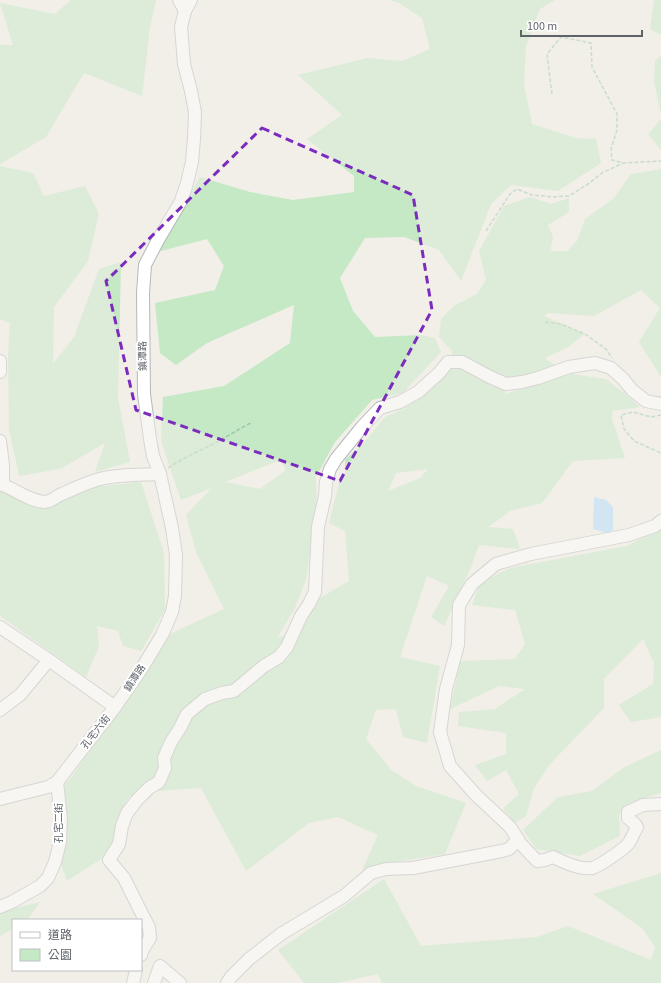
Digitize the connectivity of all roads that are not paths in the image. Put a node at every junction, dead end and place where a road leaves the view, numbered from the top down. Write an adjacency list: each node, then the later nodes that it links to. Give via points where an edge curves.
1 (178, 0): 3 (street)
2 (191, 0): 3 (street, 鎮潭路)
3 (185, 11): 8 (street, 鎮潭路, via 180,28 184,64 195,112 192,162 181,201 145,265 143,293 144,394 153,456)
4 (0, 361): 5 (street)
5 (0, 372)
6 (661, 404): 20 (street, via 646,401 611,368 595,363 569,367 538,378 506,384 462,362 448,362 440,373 418,392 400,402 380,408 330,469 318,527 315,592 286,647 279,657 234,691 205,699 187,714 164,758 165,768 159,782 137,800 127,814 119,844 109,860 124,878 149,927 150,938)
7 (0, 441): 9 (street, via 3,465)
8 (160, 474): 9 (street, via 117,476 97,480 60,494 47,502 23,496); 13 (street, 鎮潭路, via 176,555 172,612 162,635)
9 (1, 484)
10 (661, 521): 18 (street, via 655,526 629,535 531,554 496,564 472,584 459,606 458,645 446,689 440,732 450,766 511,828)
11 (0, 627): 12 (street, 孔宅六街)
12 (49, 660): 13 (street, 孔宅六街); 14 (street, via 20,695)
13 (115, 707): 15 (street, 孔宅六街)
14 (0, 710)
15 (57, 782): 16 (street, via 48,787); 19 (street, 孔宅二街, via 61,819 60,842 48,878 40,886 12,902)
16 (0, 799)
17 (661, 804): 18 (street, via 643,806 628,812 628,818 637,827 629,843 592,868 566,864 553,857 537,861)
18 (518, 839): 25 (street, via 502,851 413,868 386,869 371,873 344,896 281,934 249,959)
19 (1, 902)
20 (142, 952)
21 (136, 971): 22 (street)
22 (133, 983)
23 (154, 983): 24 (street, via 160,966)
24 (180, 983)
25 (227, 983)

